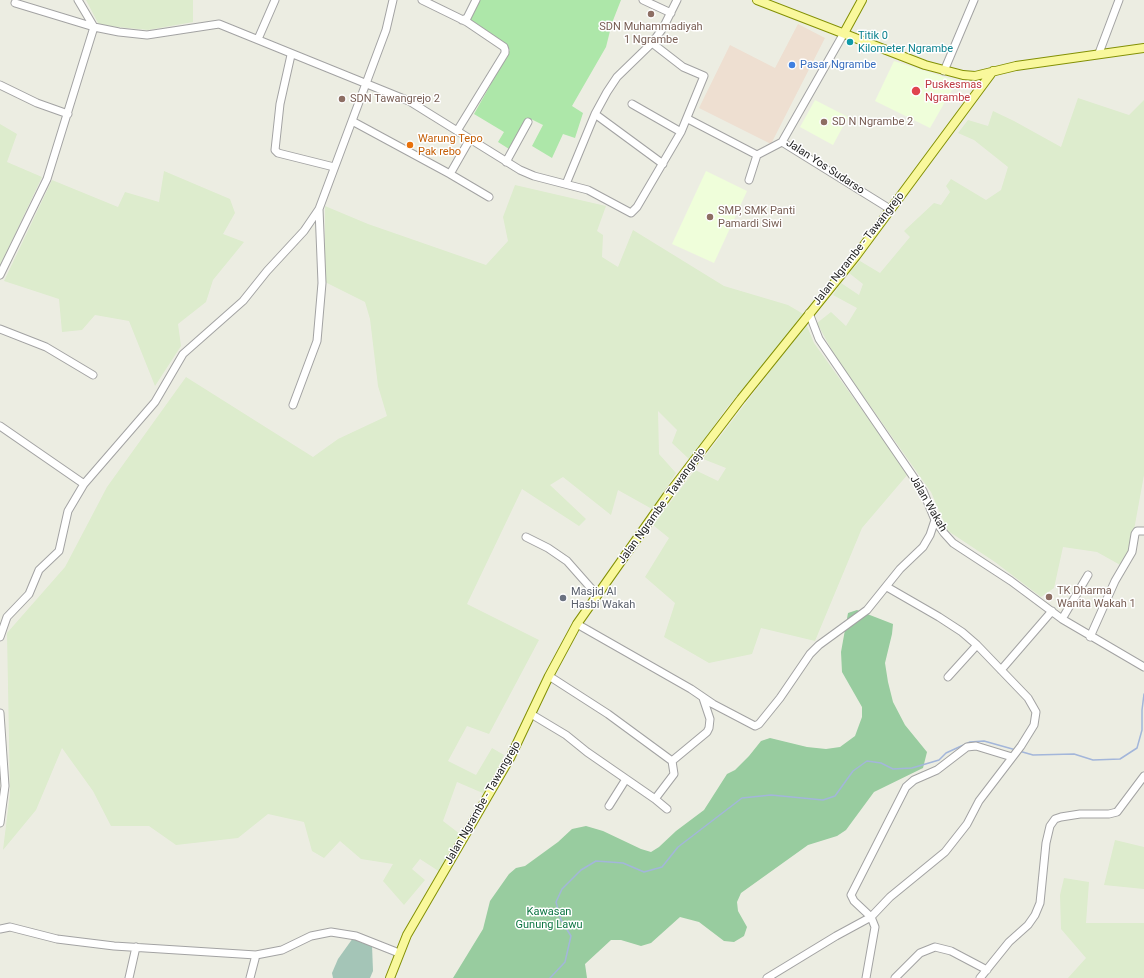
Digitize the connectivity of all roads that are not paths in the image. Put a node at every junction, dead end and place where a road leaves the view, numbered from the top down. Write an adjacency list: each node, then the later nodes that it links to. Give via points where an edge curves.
1 (78, 0): 16 (street)
2 (275, 0): 18 (street)
3 (393, 0): 26 (street, via 386,30)
4 (422, 0): 13 (street)
5 (476, 0): 15 (street, via 467,18)
6 (643, 0): 14 (street)
7 (677, 0): 14 (street)
8 (757, 0): 17 (main road)
9 (862, 0): 17 (main road)
10 (974, 0): 23 (street)
11 (1119, 0): 21 (street)
12 (15, 3): 16 (street)
13 (434, 3): 15 (street)
14 (671, 13): 19 (street, via 664,28)
15 (462, 20): 33 (street, via 504,47 505,53)
16 (94, 27): 18 (street, via 147,35 219,24); 28 (street)
17 (844, 33): 23 (main road); 36 (street, Jalan Yos Sudarso)
18 (258, 39): 22 (street)
19 (652, 43): 29 (street, via 617,77); 30 (street, via 683,67 704,76)
20 (1144, 48): 21 (main road)
21 (1099, 54): 24 (main road, via 1016,66)
22 (291, 55): 26 (street); 40 (street, via 280,104 275,150 278,153)
23 (944, 71): 24 (main road, via 975,76)
24 (994, 72): 46 (main road, Jalan Ngrambe - Tawangrejo)
25 (0, 85): 28 (street, via 37,103)
26 (366, 85): 31 (street); 33 (street, via 409,101)
27 (632, 104): 34 (street)
28 (68, 114): 47 (street, via 47,179)
29 (595, 114): 39 (street); 43 (street)
30 (688, 118): 34 (street); 37 (street)
31 (352, 121): 40 (street); 41 (street)
32 (528, 122): 38 (street)
33 (457, 131): 35 (street)
34 (681, 132): 39 (street)
35 (470, 139): 38 (street); 41 (street)
36 (782, 142): 37 (street); 46 (street, Jalan Yos Sudarso)
37 (757, 155): 42 (street)
38 (506, 162): 43 (street, via 534,176)
39 (662, 164): 43 (street, via 631,213 588,190)
40 (334, 167): 45 (street)
41 (450, 174): 44 (street)
42 (749, 180)
43 (566, 184)
44 (489, 197)
45 (319, 209): 51 (street, via 322,282 316,341); 53 (street, via 304,231 242,301 183,354 155,402)
46 (890, 209): 48 (main road, Jalan Ngrambe - Tawangrejo)
47 (0, 275)
48 (809, 313): 54 (street, Jalan Wakah, via 819,339 923,491); 59 (main road, Jalan Ngrambe - Tawangrejo, via 667,496)
49 (0, 329): 50 (street, via 46,347)
50 (93, 374)
51 (293, 405)
52 (0, 426): 53 (street)
53 (84, 484): 63 (street, via 68,511 59,551 39,570 29,594 7,617)
54 (935, 520): 58 (street, via 923,547 900,569); 60 (street, Jalan Wakah, via 954,543)
55 (1144, 531): 64 (street, via 1137,531 1135,534 1132,552 1115,581)
56 (526, 537): 59 (street, via 567,561)
57 (1088, 575): 61 (street)
58 (887, 588): 65 (street, via 939,617); 70 (street, via 868,610 810,654 780,698 758,724 750,725)
59 (597, 595): 62 (main road, Jalan Ngrambe - Tawangrejo)
60 (1052, 611): 61 (street, Jalan Wakah); 67 (street)
61 (1062, 619): 64 (street, Jalan Wakah)
62 (577, 624): 68 (main road, Jalan Ngrambe - Tawangrejo); 70 (street, via 684,685)
63 (0, 637)
64 (1090, 637): 66 (street, Jalan Wakah)
65 (977, 645): 67 (street); 69 (street)
66 (1143, 666)
67 (1001, 670): 73 (street, via 1021,689 1036,712 1034,725)
68 (549, 676): 72 (main road, Jalan Ngrambe - Tawangrejo); 74 (street, via 608,714)
69 (948, 677)
70 (702, 698): 74 (street, via 710,719 709,728)
71 (0, 713): 80 (street, via 5,786)
72 (531, 714): 76 (street, via 566,735); 84 (main road, Jalan Ngrambe - Tawangrejo, via 510,758 424,905)
73 (1014, 756): 81 (street, via 979,801 967,824 945,852 890,897); 81 (street, via 976,746 967,748 937,770 914,780 906,787 852,890 852,898)
74 (672, 761): 77 (street, via 674,774)
75 (1144, 776): 86 (street, via 1117,812 1080,814 1055,819 1050,826 1046,842 1040,902 1035,915)
76 (626, 779): 77 (street); 78 (street)
77 (655, 800): 79 (street)
78 (609, 806)
79 (667, 809)
80 (0, 823)
81 (871, 917): 90 (street); 91 (street, via 875,927)
82 (0, 929): 83 (street, via 10,928 57,939)
83 (136, 947): 85 (street); 87 (street)
84 (399, 953): 85 (street, via 356,936 331,932 310,936 282,950); 89 (main road, Jalan Ngrambe - Tawangrejo)
85 (256, 955): 88 (street)
86 (987, 970): 92 (street, via 951,951 935,947 920,953); 93 (street)
87 (129, 978)
88 (250, 978)
89 (390, 978)
90 (767, 978)
91 (866, 978)
92 (895, 978)
93 (980, 978)

